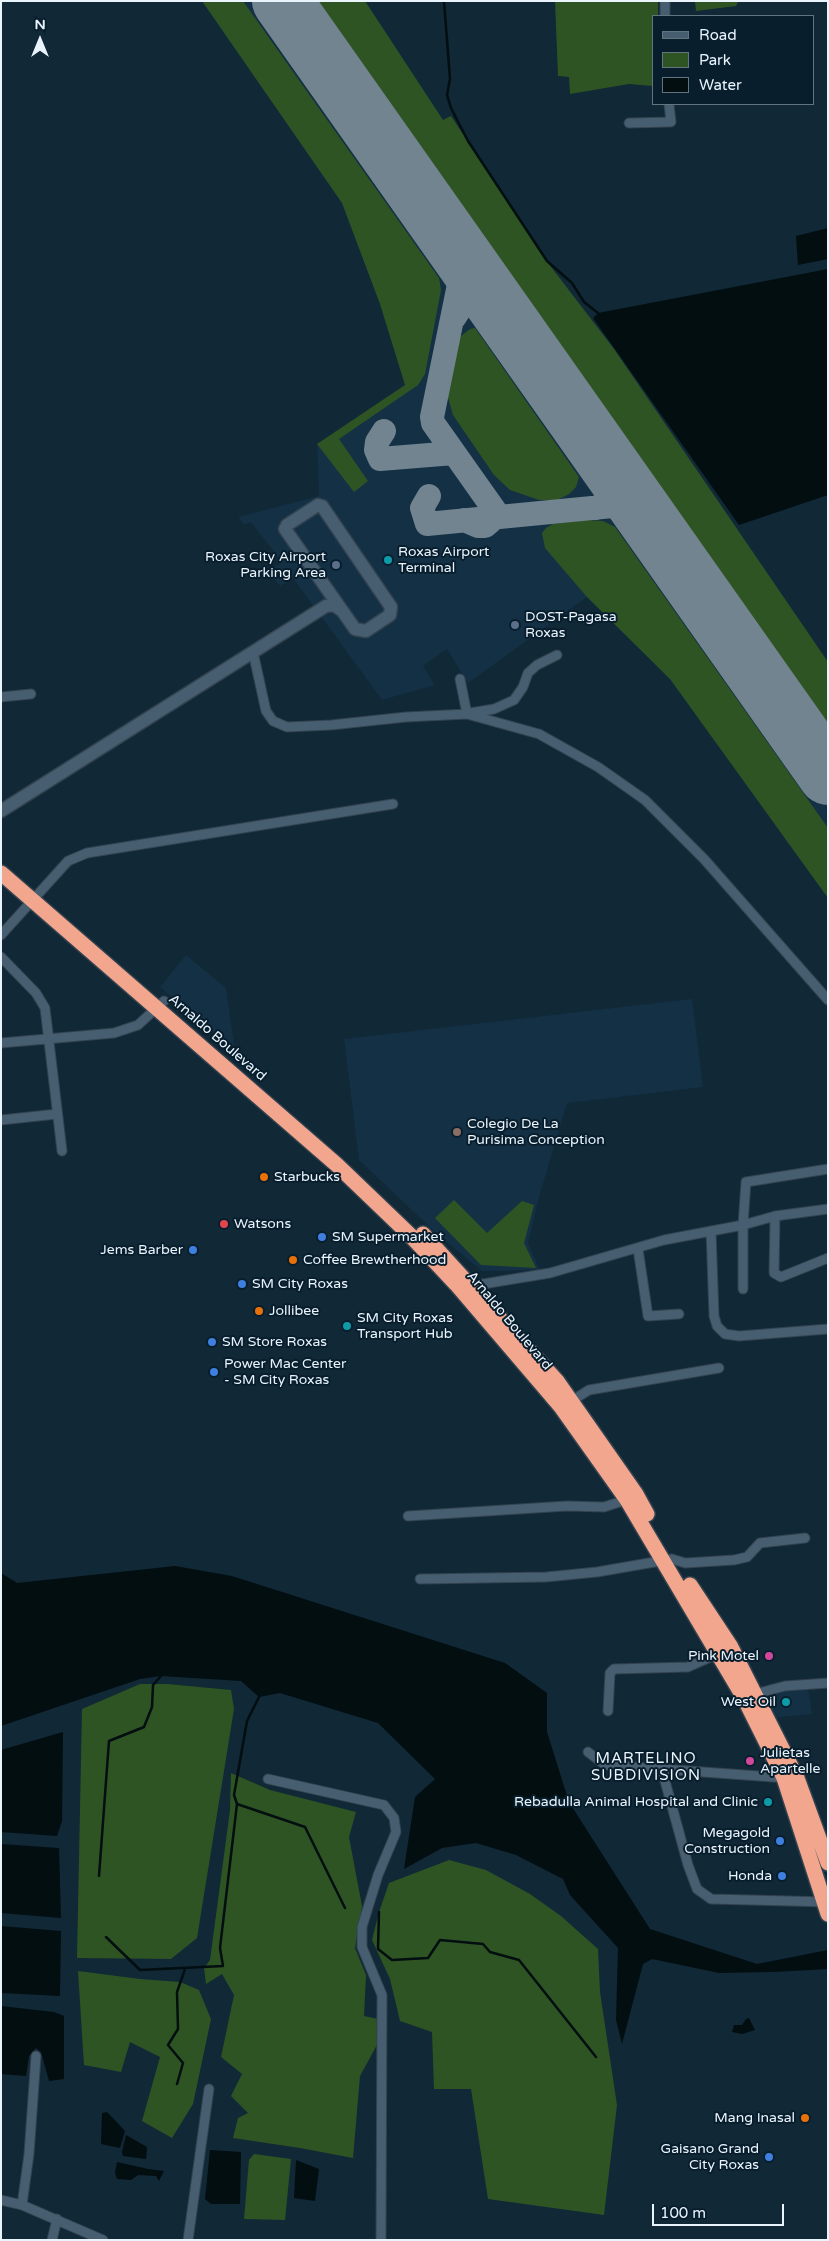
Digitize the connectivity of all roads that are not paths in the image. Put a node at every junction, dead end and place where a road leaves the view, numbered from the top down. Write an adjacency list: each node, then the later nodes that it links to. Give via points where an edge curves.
1 (665, 1): 2 (street)
2 (664, 15)
3 (669, 105): 4 (street, via 671,122)
4 (629, 123)
5 (328, 591): 6 (street); 7 (street); 7 (street, via 285,529 318,505 322,506 378,586 392,611 390,616 360,631)
6 (326, 606): 7 (street, via 334,605); 8 (street)
7 (341, 610)
8 (253, 652): 13 (street, via 266,712 273,721 287,727); 15 (street)
9 (557, 655): 13 (street, via 528,673 514,700 494,709)
10 (460, 679): 13 (street)
11 (31, 694): 12 (street)
12 (1, 697)
13 (467, 714): 21 (street, via 539,734 598,767 645,800 704,859)
14 (393, 804): 18 (street, via 87,853 68,860)
15 (1, 811)
16 (1, 862): 18 (highway, Arnaldo Boulevard)
17 (1, 873): 18 (highway, Arnaldo Boulevard)
18 (34, 897): 19 (street); 22 (highway, Arnaldo Boulevard)
19 (1, 935)
20 (1, 957): 23 (street, via 36,993 45,1008)
21 (828, 1000)
22 (161, 1005): 23 (street, via 138,1025 114,1033); 35 (highway, Arnaldo Boulevard, via 340,1161 411,1236)
23 (50, 1039): 24 (street); 25 (street)
24 (1, 1043)
25 (58, 1114): 26 (street); 27 (street)
26 (1, 1120)
27 (62, 1151)
28 (828, 1169): 31 (street, via 746,1182)
29 (828, 1209): 30 (street)
30 (775, 1216): 31 (street); 34 (street, via 774,1273 780,1277)
31 (743, 1225): 32 (street); 36 (street)
32 (711, 1231): 33 (street, via 664,1240); 39 (street, via 714,1316 717,1326 725,1334 739,1336)
33 (638, 1249): 37 (street, via 550,1273 483,1284); 38 (street, via 648,1316)
34 (828, 1258)
35 (460, 1281): 37 (highway, Arnaldo Boulevard); 41 (highway, Arnaldo Boulevard)
36 (743, 1289)
37 (475, 1290): 41 (highway, Arnaldo Boulevard, via 557,1381)
38 (680, 1314)
39 (828, 1329)
40 (719, 1368): 41 (street, via 589,1390)
41 (566, 1404): 42 (highway, Arnaldo Boulevard)
42 (632, 1497): 43 (street, via 604,1507 567,1506); 45 (highway, Arnaldo Boulevard)
43 (408, 1516)
44 (805, 1538): 45 (street, via 760,1543 748,1556 734,1560)
45 (668, 1561): 46 (street, via 546,1577); 47 (highway, Arnaldo Boulevard)
46 (420, 1579)
47 (725, 1650): 49 (highway, Arnaldo Boulevard); 50 (street, via 688,1667 614,1669 610,1672)
48 (828, 1683): 49 (street, via 785,1686)
49 (749, 1696): 53 (highway, Arnaldo Boulevard)
50 (608, 1711)
51 (588, 1752): 52 (street, via 605,1765)
52 (662, 1770): 53 (street); 56 (street, via 697,1888 711,1899)
53 (791, 1778): 55 (highway, Arnaldo Boulevard); 56 (highway, Arnaldo Boulevard)
54 (268, 1779): 65 (street, via 384,1805 394,1818 396,1832 362,1927 362,1947 382,1995)
55 (828, 1863)
56 (827, 1906)
57 (36, 2056): 60 (street)
58 (209, 2089): 64 (street)
59 (1, 2200): 60 (street)
60 (22, 2205): 61 (street)
61 (58, 2219): 62 (street); 63 (street)
62 (52, 2240)
63 (103, 2240)
64 (188, 2240)
65 (381, 2240)

